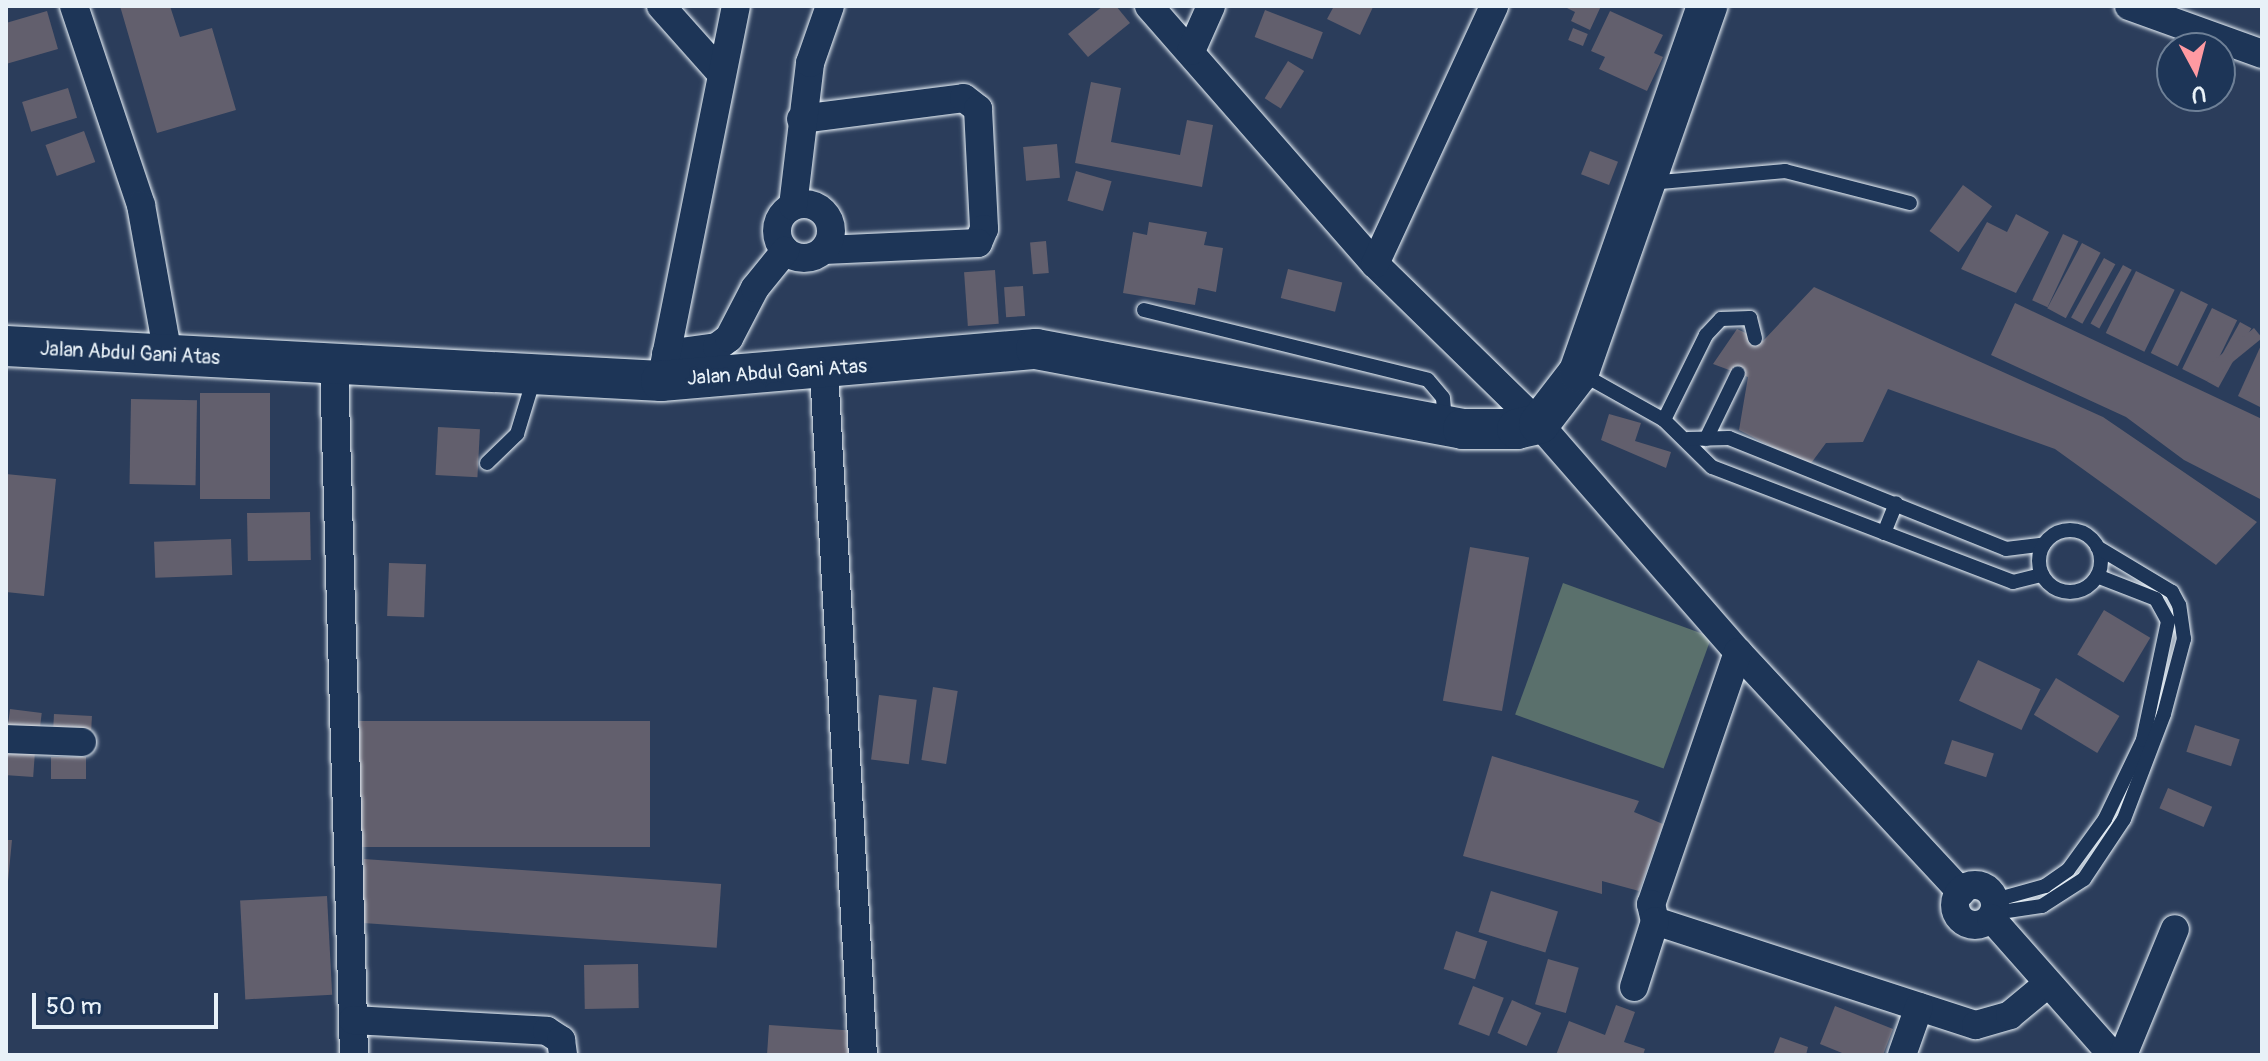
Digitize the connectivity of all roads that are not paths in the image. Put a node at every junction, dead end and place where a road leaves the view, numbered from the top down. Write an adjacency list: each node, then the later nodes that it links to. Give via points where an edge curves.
1 (74, 6): 23 (street, via 141,205)
2 (661, 6): 12 (street)
3 (736, 6): 12 (street)
4 (830, 6): 13 (street, via 810,63)
5 (1149, 6): 10 (street)
6 (1211, 6): 10 (street)
7 (1494, 6): 19 (street)
8 (1707, 6): 14 (street)
9 (2129, 6): 11 (street)
10 (1191, 51): 19 (street)
11 (2262, 54)
12 (719, 71): 25 (street)
13 (801, 119): 16 (street); 17 (street, via 964,98 978,109 984,229 978,243)
14 (1649, 183): 15 (lane, via 1785,171); 27 (street)
15 (1910, 203)
16 (793, 206): 17 (street, via 814,206 829,220); 18 (street, via 778,222)
17 (824, 250): 18 (street, via 805,258)
18 (785, 251): 25 (street, via 755,288 729,338)
19 (1375, 264): 31 (street)
20 (1144, 310): 32 (lane, via 1428,380 1443,398)
21 (1755, 338): 30 (lane, via 1750,318 1721,319 1706,335)
22 (6, 346): 23 (street, Jalan Abdul Gani Atas)
23 (168, 355): 24 (street, Jalan Abdul Gani Atas)
24 (334, 365): 29 (street, Jalan Abdul Gani Atas); 52 (street)
25 (663, 368): 26 (street, Jalan Abdul Gani Atas); 29 (street, Jalan Abdul Gani Atas)
26 (824, 371): 32 (street, Jalan Abdul Gani Atas, via 1007,350 1068,351); 55 (street)
27 (1579, 372): 30 (lane); 31 (street)
28 (1738, 373): 34 (lane)
29 (534, 375): 35 (lane, via 517,434)
30 (1664, 420): 33 (lane)
31 (1539, 424): 32 (street, Jalan Abdul Gani Atas, via 1517,429); 42 (street)
32 (1446, 426)
33 (1688, 439): 34 (lane); 37 (lane, via 1712,467)
34 (1706, 439): 36 (lane, via 1729,438)
35 (487, 463)
36 (1896, 503): 37 (lane); 38 (lane, via 2006,549)
37 (1884, 533): 40 (lane, via 2013,582)
38 (2044, 544): 39 (lane, via 2071,530); 40 (lane)
39 (2097, 547): 41 (lane); 45 (lane, via 2172,592 2179,605 2184,639)
40 (2042, 575): 41 (lane, via 2068,591)
41 (2097, 576): 45 (lane, via 2156,599 2168,621)
42 (1738, 652): 46 (street, via 1961,892 1955,907 1961,919 1973,925); 47 (street, via 1651,904)
43 (6, 739): 44 (street)
44 (82, 742)
45 (2142, 760): 46 (lane, via 2068,870)
46 (1993, 910): 49 (street)
47 (1655, 921): 50 (street); 51 (street)
48 (2175, 929): 58 (street)
49 (2045, 986): 51 (street, via 1992,1023 1976,1025); 57 (street)
50 (1634, 987)
51 (1919, 1007): 56 (street)
52 (353, 1020): 53 (street); 54 (street, via 547,1031 561,1040)
53 (354, 1055)
54 (563, 1055)
55 (863, 1055)
56 (1902, 1055)
57 (2112, 1055)
58 (2123, 1055)

